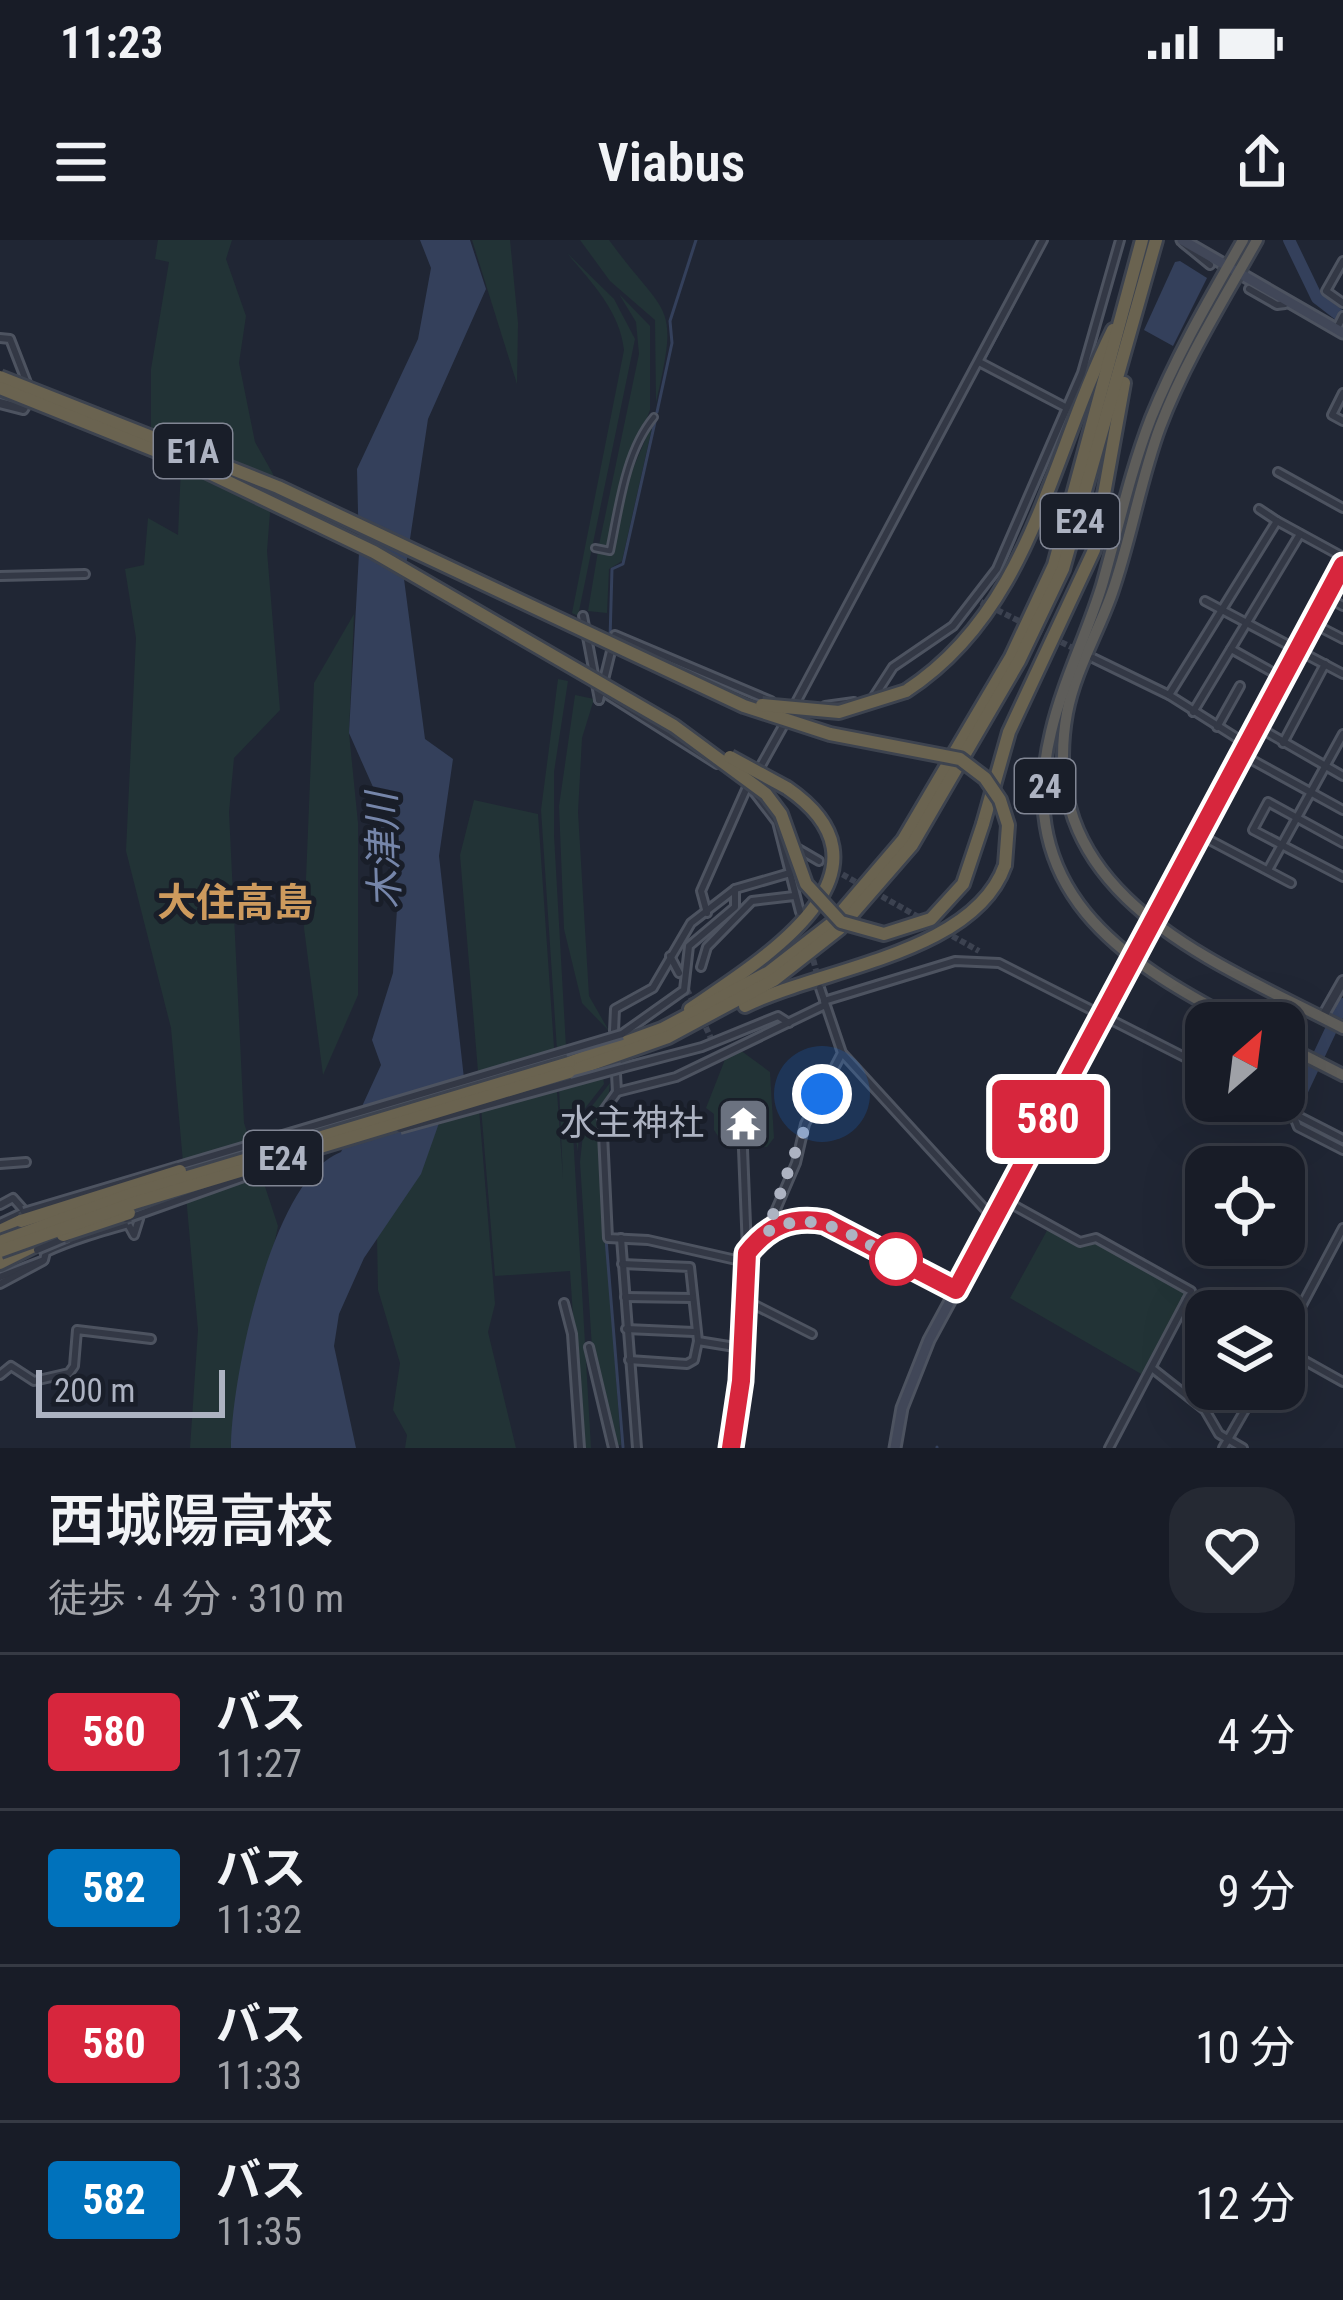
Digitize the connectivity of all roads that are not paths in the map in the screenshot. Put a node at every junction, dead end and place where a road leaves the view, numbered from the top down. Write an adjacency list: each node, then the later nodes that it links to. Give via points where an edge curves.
1 (1043, 240): 19 (street)
2 (1120, 240): 25 (street, via 1101,319)
3 (1142, 240): 14 (highway, E24)
4 (1156, 240): 16 (highway, E24)
5 (1182, 240): 9 (street); 10 (main road)
6 (1243, 240): 10 (highway, 24)
7 (1256, 240): 10 (highway, 24)
8 (1343, 261): 12 (street, via 1326,295)
9 (1210, 265)
10 (1233, 271): 13 (main road); 50 (highway, 24, via 1162,423); 91 (highway, 24, via 1150,419 1047,750 1046,812 1063,877 1090,920)
11 (1249, 289): 13 (street)
12 (1343, 303)
13 (1286, 304): 17 (main road)
14 (1126, 305): 49 (highway, bridge, via 1013,573 964,646 906,691 860,708 797,712 712,689); 68 (highway, E24, via 1054,566)
15 (1343, 316): 17 (street)
16 (1131, 328): 59 (highway, bridge, via 1100,531 1009,732 963,884 941,911 910,929 861,931 815,899 766,794); 68 (highway, E24, via 1063,569)
17 (1339, 330)
18 (0, 338): 23 (street, via 10,339)
19 (979, 362): 25 (street); 57 (street)
20 (0, 377): 49 (highway, E1A, bridge, via 174,443)
21 (0, 388): 59 (highway, E1A, bridge, via 182,460 374,552)
22 (1343, 393): 27 (street)
23 (32, 395): 24 (street, via 23,409)
24 (0, 403)
25 (1065, 407): 57 (street, via 979,600 893,668 873,698)
26 (1318, 408): 27 (street)
27 (1332, 415): 29 (street)
28 (654, 417): 35 (street, via 627,478 610,551)
29 (1343, 421)
30 (1278, 472): 31 (street)
31 (1343, 508)
32 (1258, 509): 33 (street)
33 (1276, 520): 34 (street); 42 (street)
34 (1300, 534): 36 (street); 44 (street)
35 (595, 548)
36 (1342, 567): 39 (street)
37 (85, 574): 38 (street)
38 (0, 576)
39 (1326, 597): 41 (street); 45 (street)
40 (1205, 601): 42 (street)
41 (1343, 606)
42 (1222, 610): 44 (street); 56 (street)
43 (583, 616): 55 (street, via 594,696)
44 (1246, 623): 47 (street); 48 (street)
45 (1312, 623): 46 (street); 48 (street)
46 (1343, 639)
47 (1231, 649): 53 (street); 58 (street)
48 (1298, 650): 51 (street); 53 (street)
49 (627, 651): 102 (highway, bridge, via 806,727 959,759 985,778 1008,825 1005,865 988,896 950,928)
50 (1090, 654): 56 (street); 87 (highway, 24, via 1064,731 1072,809 1102,873)
51 (1325, 664): 52 (street); 63 (street)
52 (1343, 674)
53 (1283, 678): 61 (street)
54 (1240, 686): 60 (street)
55 (603, 692): 57 (street, via 615,635 711,680); 69 (street)
56 (1168, 695): 58 (street)
57 (794, 705): 69 (street)
58 (1193, 712): 60 (street)
59 (674, 726): 101 (highway, bridge, via 787,788 818,815 832,843 831,875 797,929 713,993)
60 (1217, 727): 64 (street)
61 (1258, 728): 63 (street); 64 (street)
62 (1343, 734): 66 (street)
63 (1283, 742): 66 (street)
64 (1248, 745): 65 (street)
65 (1243, 755): 70 (street); 74 (street)
66 (1325, 766): 67 (street); 70 (street)
67 (1343, 776)
68 (946, 779): 73 (highway, E24)
69 (749, 786): 75 (street); 86 (street, via 700,891)
70 (1311, 793): 71 (street); 72 (street)
71 (1343, 810)
72 (1297, 818): 76 (street); 77 (street); 77 (street, via 1268,802 1260,816 1253,830)
73 (917, 828): 101 (highway, E24, via 803,947 701,1011); 102 (highway, E24, via 878,889 819,946)
74 (1200, 836): 79 (street); 87 (street)
75 (782, 840): 78 (street); 80 (street)
76 (1343, 843)
77 (1282, 845): 79 (street); 81 (street)
78 (819, 861)
79 (1268, 870): 82 (street)
80 (790, 873): 83 (street); 84 (street)
81 (1343, 878)
82 (1291, 883)
83 (735, 889): 86 (street); 101 (street, via 735,907 689,946 684,990)
84 (796, 896): 85 (street); 92 (street, via 752,901 707,947)
85 (800, 912)
86 (707, 913): 89 (street, via 691,922)
87 (1154, 925): 91 (main road); 100 (highway, 24)
88 (979, 951): 90 (street)
89 (670, 956): 93 (street); 101 (street, via 653,988 615,1009)
90 (999, 962): 97 (street, via 955,961); 98 (street)
91 (1133, 962): 96 (highway, 24); 98 (main road)
92 (701, 967)
93 (680, 973)
94 (1343, 981): 100 (street)
95 (820, 988): 97 (street)
96 (1204, 1002)
97 (824, 1003): 99 (street); 103 (street)
98 (1105, 1014): 105 (street); 119 (main road)
99 (789, 1023): 107 (street, via 778,1016); 109 (street, via 676,1078)
100 (1333, 1023)
101 (620, 1037): 106 (highway, E24); 121 (street, bridge)
102 (668, 1037): 106 (highway, E24)
103 (842, 1053): 123 (street); 126 (street, via 805,1124)
104 (1305, 1055): 108 (highway)
105 (1185, 1057)
106 (569, 1068): 112 (highway, E24, bridge); 118 (highway, E24, bridge)
107 (619, 1071): 109 (street); 130 (street, bridge, via 284,1163)
108 (1343, 1076)
109 (617, 1092): 127 (street, via 602,1113 608,1238)
110 (1305, 1120): 113 (street)
111 (1296, 1122): 115 (street)
112 (316, 1139): 121 (highway, bridge, via 131,1182); 128 (highway, E24, bridge)
113 (1343, 1139)
114 (743, 1149): 131 (street)
115 (1343, 1150)
116 (26, 1162): 117 (street)
117 (0, 1164)
118 (266, 1164): 129 (highway, E24, bridge); 130 (highway, bridge)
119 (1004, 1200): 123 (main road); 135 (street, via 1080,1242 1096,1238)
120 (0, 1207): 130 (street, via 24,1204)
121 (23, 1217): 124 (highway)
122 (139, 1219): 130 (street, via 134,1235 128,1224)
123 (994, 1219): 134 (main road)
124 (0, 1227)
125 (1343, 1228): 139 (street)
126 (767, 1232): 131 (street); 134 (street, via 794,1220 825,1222)
127 (621, 1238): 131 (street); 132 (street)
128 (0, 1242)
129 (0, 1252)
130 (40, 1252): 133 (highway); 133 (street, via 40,1267)
131 (746, 1258): 138 (street)
132 (622, 1264): 136 (street); 137 (street, via 690,1268)
133 (0, 1273)
134 (956, 1290): 160 (main road, via 919,1363)
135 (1185, 1294)
136 (625, 1297): 137 (street); 142 (street)
137 (692, 1298): 143 (street)
138 (742, 1299): 144 (street); 148 (street)
139 (1305, 1299)
140 (563, 1303): 156 (street)
141 (1185, 1304): 151 (street)
142 (626, 1329): 143 (street); 149 (street)
143 (694, 1332): 146 (street)
144 (812, 1334)
145 (151, 1339): 152 (street, via 77,1330 69,1373 34,1381 11,1366)
146 (698, 1341): 148 (street); 149 (street, via 687,1364)
147 (589, 1347): 157 (street)
148 (741, 1348): 159 (street)
149 (629, 1360): 158 (street)
150 (1305, 1361): 153 (street)
151 (1154, 1370): 155 (street, via 1205,1411); 161 (street)
152 (0, 1375)
153 (1343, 1382)
154 (1245, 1410): 155 (street)
155 (1226, 1444): 162 (street)
156 (580, 1448)
157 (613, 1448)
158 (638, 1448)
159 (731, 1448)
160 (895, 1448)
161 (1109, 1448)
162 (1243, 1448)

